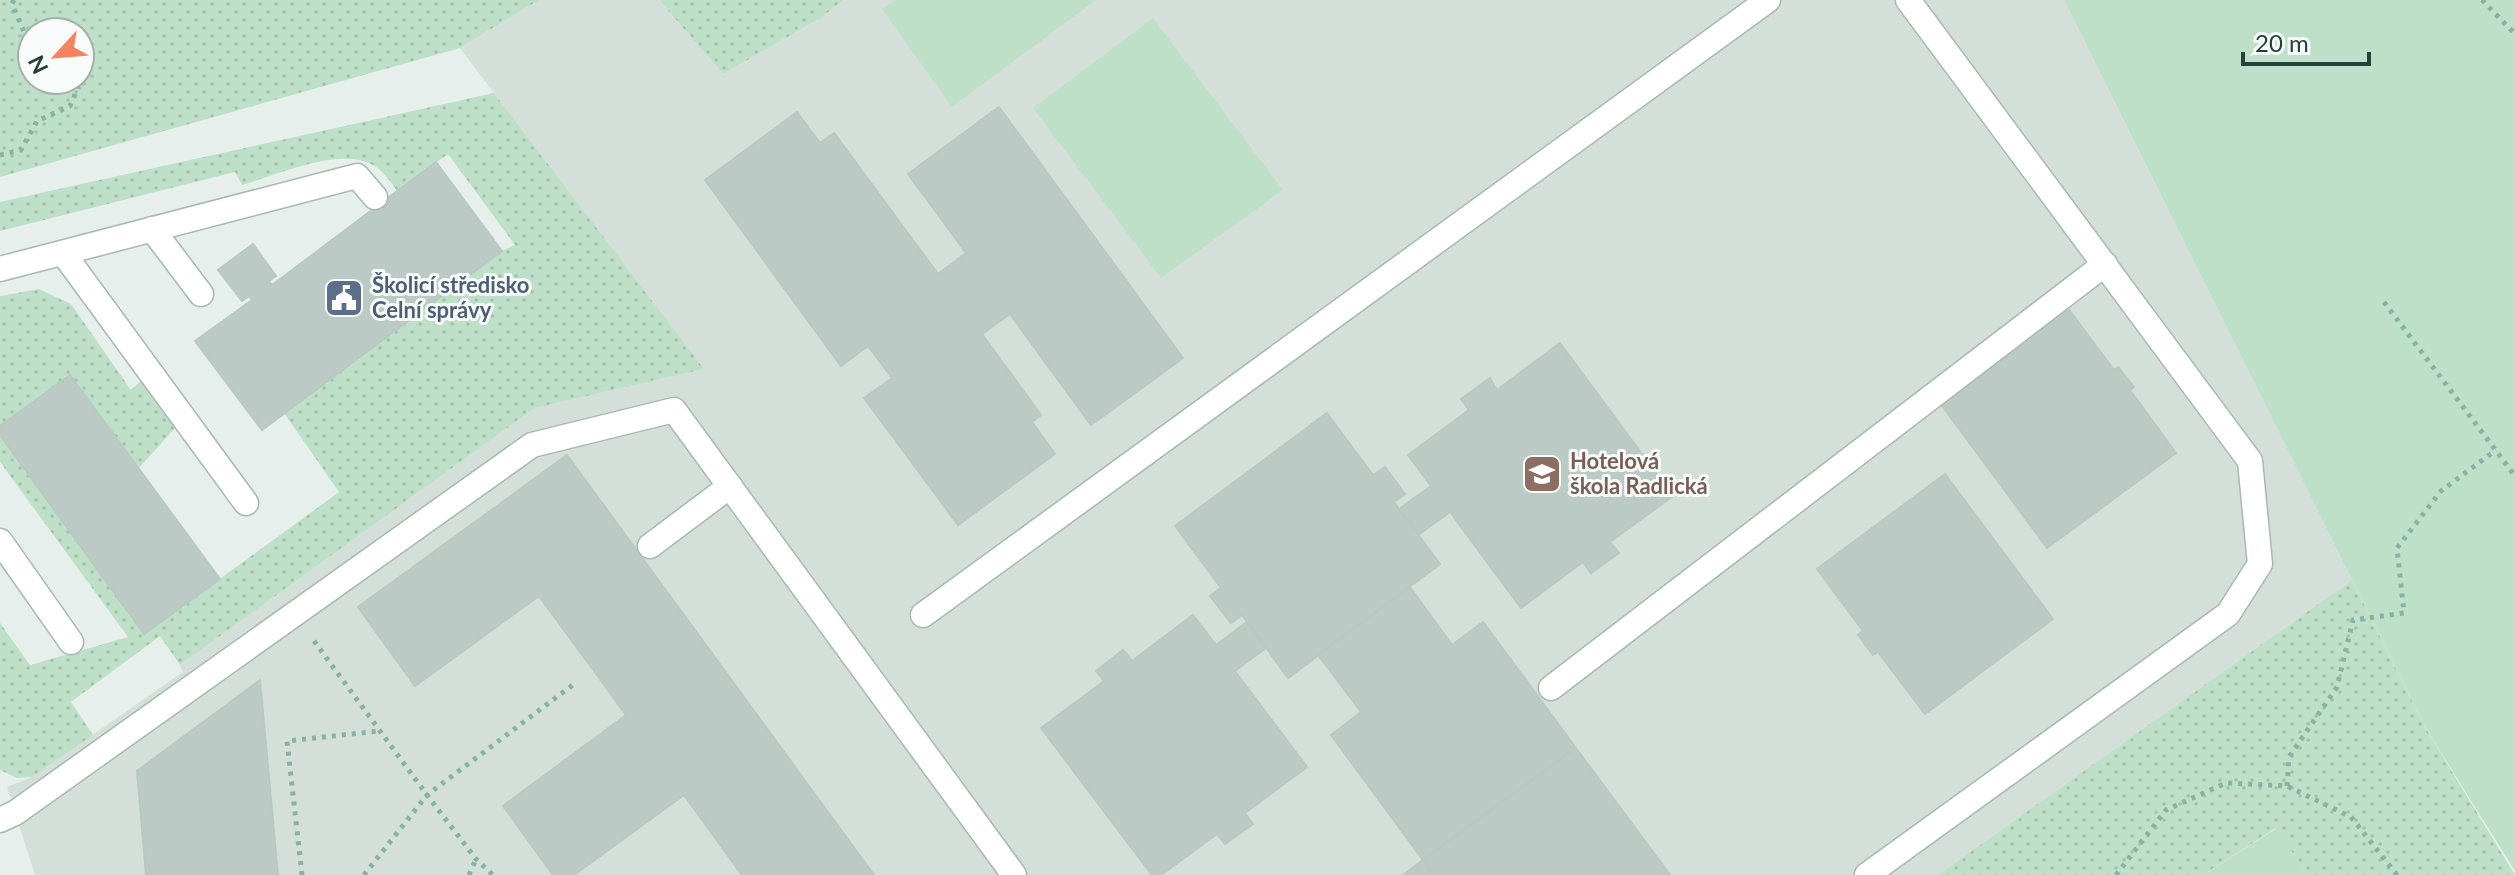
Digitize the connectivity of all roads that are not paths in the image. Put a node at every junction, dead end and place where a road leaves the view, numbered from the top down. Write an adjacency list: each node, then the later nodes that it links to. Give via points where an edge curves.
1 (1768, 0): 13 (lane)
2 (1908, 0): 6 (lane)
3 (375, 197): 4 (lane, via 357,176)
4 (152, 229): 5 (lane); 8 (lane)
5 (63, 253): 7 (lane); 10 (lane)
6 (2105, 264): 15 (lane); 18 (lane, via 2250,461 2260,564 2228,614)
7 (0, 269)
8 (201, 294)
9 (730, 486): 12 (lane); 16 (lane, via 674,410 532,445); 17 (lane)
10 (246, 503)
11 (0, 541): 14 (lane)
12 (650, 546)
13 (923, 615)
14 (71, 642)
15 (1551, 688)
16 (0, 820)
17 (1014, 875)
18 (1867, 875)

